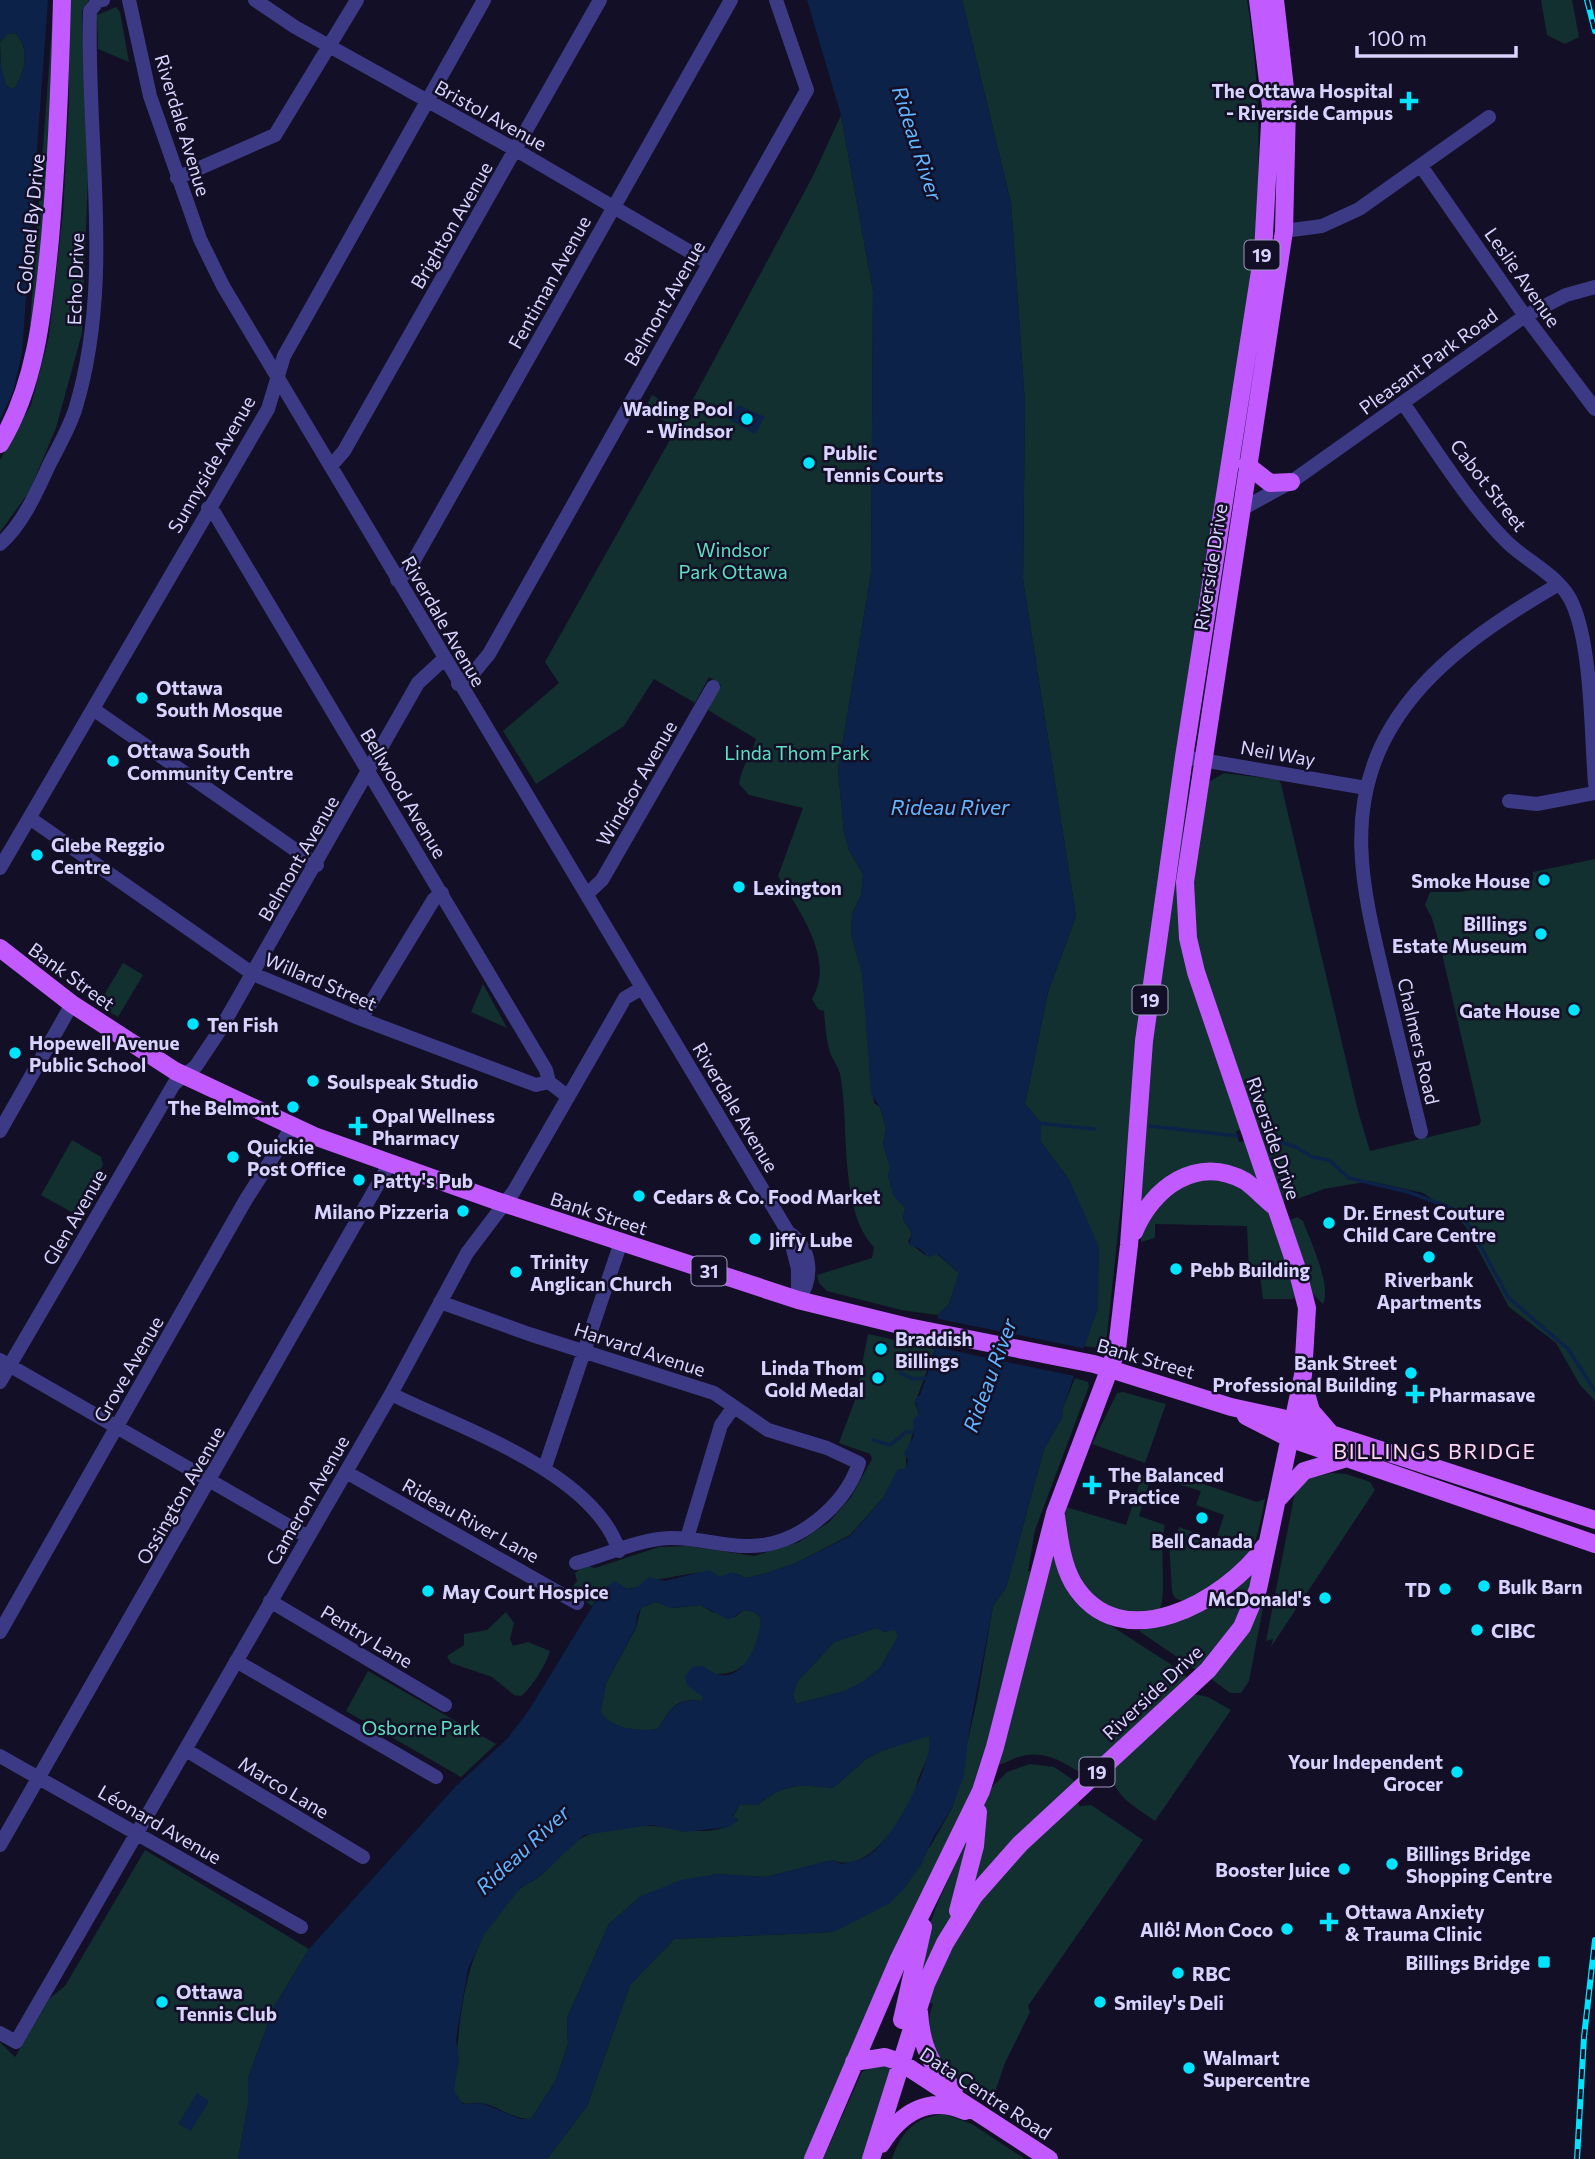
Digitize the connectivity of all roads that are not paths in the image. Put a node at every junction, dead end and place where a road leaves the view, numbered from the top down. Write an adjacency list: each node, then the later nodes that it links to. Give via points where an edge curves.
1 (62, 0): 26 (main road, Colonel By Drive, via 58,146 45,292 21,405)
2 (103, 0): 32 (street, Echo Drive, via 90,11 97,257 92,338 75,412 30,503)
3 (129, 0): 17 (street, Riverdale Avenue, via 150,96)
4 (255, 0): 12 (street, Bristol Avenue)
5 (357, 0): 12 (street)
6 (484, 0): 13 (street, Sunnyside Avenue)
7 (600, 0): 15 (street, Brighton Avenue)
8 (731, 0): 18 (street, Fentiman Avenue)
9 (776, 0): 20 (street, Belmont Avenue, via 807,90)
10 (1258, 0): 31 (main road, Riverside Drive / 19, via 1270,106 1269,186)
11 (1275, 0): 19 (main road, Riverside Drive / 19, via 1287,106)
12 (330, 48): 13 (street, Bristol Avenue); 17 (street, via 275,135)
13 (426, 102): 15 (street, Bristol Avenue); 23 (street, Sunnyside Avenue, via 284,356)
14 (1489, 117): 16 (street)
15 (516, 150): 18 (street, Bristol Avenue); 28 (street, Brighton Avenue, via 344,452)
16 (1421, 166): 19 (street, via 1347,215 1322,226); 22 (street, Leslie Avenue)
17 (177, 178): 23 (street, Riverdale Avenue, via 210,262)
18 (613, 207): 20 (street, Bristol Avenue); 33 (street, Fentiman Avenue, via 408,571)
19 (1284, 231): 27 (main road, Riverside Drive / 19)
20 (709, 263): 36 (street, Belmont Avenue, via 489,654)
21 (1589, 289): 22 (street, Pleasant Park Road, via 1549,302)
22 (1525, 316): 24 (street, Pleasant Park Road); 25 (street, Leslie Avenue)
23 (277, 379): 28 (street, Riverdale Avenue); 30 (street, Sunnyside Avenue, via 268,409)
24 (1403, 402): 29 (street, Pleasant Park Road); 34 (street, Cabot Street, via 1508,542)
25 (1595, 409)
26 (0, 444)
27 (1247, 465): 29 (main road, via 1265,481); 31 (main road, Riverside Drive / 19)
28 (331, 466): 33 (street, Riverdale Avenue)
29 (1291, 482): 31 (street, Pleasant Park Road)
30 (208, 508): 38 (street, Sunnyside Avenue); 40 (street, Bellwood Avenue)
31 (1232, 509): 39 (main road, Riverside Drive / 19)
32 (0, 544)
33 (397, 580): 35 (street, Riverdale Avenue)
34 (1559, 584): 41 (street, Cabot Street, via 1577,616 1587,673); 42 (street, Chalmers Road, via 1455,654 1409,701 1380,749)
35 (444, 659): 36 (street, Riverdale Avenue); 40 (street, Belmont Avenue, via 418,682)
36 (458, 684): 49 (street, Riverdale Avenue)
37 (713, 687): 49 (street, Windsor Avenue, via 602,880)
38 (93, 709): 45 (street, Sunnyside Avenue); 46 (street)
39 (1193, 758): 42 (street, Neil Way); 63 (main road, Riverside Drive / 19, via 1185,882 1188,938); 65 (main road, Riverside Drive / 19, via 1143,1053)
40 (369, 772): 46 (street, Belmont Avenue); 48 (street, Bellwood Avenue)
41 (1595, 784)
42 (1366, 788): 60 (street, Chalmers Road, via 1360,833 1363,891)
43 (1595, 793): 44 (street, via 1536,804)
44 (1509, 801)
45 (31, 819): 47 (street, Sunnyside Avenue); 51 (street, Willard Street)
46 (317, 865): 51 (street, Belmont Avenue)
47 (0, 868)
48 (442, 893): 54 (street); 56 (street, Bellwood Avenue)
49 (587, 894): 52 (street, Riverdale Avenue)
50 (0, 948): 53 (main road, Bank Street / 31)
51 (253, 974): 54 (street, Willard Street); 55 (street, Belmont Avenue, via 214,1040)
52 (642, 988): 57 (street, Cameron Avenue, via 625,998); 66 (street, Riverdale Avenue, via 789,1233 803,1247 809,1273)
53 (72, 1004): 55 (main road, Bank Street / 31); 59 (street)
54 (361, 1019): 56 (street, Willard Street, via 536,1085)
55 (185, 1076): 58 (main road, Bank Street / 31); 69 (street, Glen Avenue, via 174,1084)
56 (549, 1082): 57 (street, Bellwood Avenue)
57 (567, 1096): 62 (street, Cameron Avenue)
58 (292, 1127): 61 (main road, Bank Street / 31); 75 (street, Grove Avenue)
59 (0, 1131)
60 (1421, 1132)
61 (390, 1163): 62 (main road, Bank Street / 31); 81 (street, Ossington Avenue)
62 (505, 1204): 64 (main road, Bank Street / 31); 67 (street, Cameron Avenue, via 467,1253)
63 (1276, 1208): 65 (main road, via 1245,1182 1225,1174 1198,1172 1168,1184 1153,1198); 71 (main road, Riverside Drive / 19, via 1307,1308)
64 (621, 1242): 66 (main road, Bank Street / 31); 68 (street)
65 (1129, 1245): 70 (main road, Riverside Drive / 19)
66 (798, 1300): 70 (main road, Bank Street / 31)
67 (440, 1302): 68 (street, Harvard Avenue); 73 (street, Cameron Avenue)
68 (584, 1350): 74 (street, Harvard Avenue, via 714,1393); 79 (street)
69 (5, 1363): 72 (street, Glen Avenue); 75 (street)
70 (1112, 1369): 76 (main road, Bank Street / 31); 83 (main road, Riverside Drive / 19)
71 (1303, 1375): 76 (main road, Riverside Drive / 19); 77 (main road, via 1308,1406)
72 (0, 1382)
73 (391, 1394): 79 (street); 80 (street, Cameron Avenue)
74 (733, 1408): 86 (street, via 721,1424); 86 (street, Harvard Avenue, via 768,1430 859,1463 837,1502 785,1537 753,1546)
75 (117, 1427): 81 (street); 93 (street, Grove Avenue)
76 (1291, 1430): 77 (main road, Bank Street / 31); 78 (main road, Bank Street / 31); 82 (main road, Riverside Drive / 19)
77 (1331, 1434): 84 (main road, Bank Street / 31)
78 (1344, 1458): 82 (main road, via 1304,1471); 88 (main road, Bank Street / 31)
79 (545, 1467): 89 (street, via 599,1516)
80 (346, 1472): 85 (street, Cameron Avenue); 92 (street, Rideau River Lane)
81 (210, 1482): 85 (street); 99 (street, Ossington Avenue)
82 (1277, 1501): 87 (main road, Riverside Drive / 19)
83 (1055, 1513): 87 (main road, via 1075,1586 1101,1613 1126,1620 1158,1619 1202,1601 1246,1571); 100 (main road, Riverside Drive / 19)
84 (1595, 1520)
85 (308, 1537): 91 (street, Cameron Avenue)
86 (687, 1538): 89 (street, via 654,1540)
87 (1270, 1539): 105 (main road, Riverside Drive / 19, via 1258,1589 1242,1627 1223,1653 997,1867)
88 (1595, 1544)
89 (619, 1551): 90 (street)
90 (576, 1563)
91 (270, 1601): 94 (street, Cameron Avenue); 95 (street, Pentry Lane)
92 (577, 1603)
93 (0, 1632)
94 (236, 1661): 96 (street, Cameron Avenue); 98 (street)
95 (445, 1705)
96 (186, 1750): 101 (street, Cameron Avenue); 103 (street, Marco Lane)
97 (0, 1756): 99 (street, Léonard Avenue)
98 (436, 1777)
99 (38, 1779): 101 (street, Léonard Avenue); 102 (street, Ossington Avenue)
100 (981, 1791): 104 (main road, Riverside Drive / 19); 105 (main road, via 975,1846)
101 (138, 1832): 106 (street, Léonard Avenue); 108 (street, Cameron Avenue, via 16,2042)
102 (0, 1845)
103 (363, 1857)
104 (928, 1903): 109 (main road, Riverside Drive / 19); 110 (main road, via 895,2045)
105 (954, 1925): 107 (main road, Riverside Drive / 19)
106 (301, 1927)
107 (918, 2004): 110 (main road, Riverside Drive / 19); 111 (main road, via 921,2037 930,2060 944,2080)
108 (0, 2034)
109 (854, 2062): 110 (main road, via 885,2057); 112 (main road, Riverside Drive / 19)
110 (900, 2062): 111 (main road, Data Centre Road); 113 (main road, Riverside Drive / 19)
111 (991, 2121): 113 (main road, via 948,2105 928,2105 899,2120); 114 (main road, Data Centre Road)
112 (813, 2159)
113 (871, 2159)
114 (1049, 2159)

